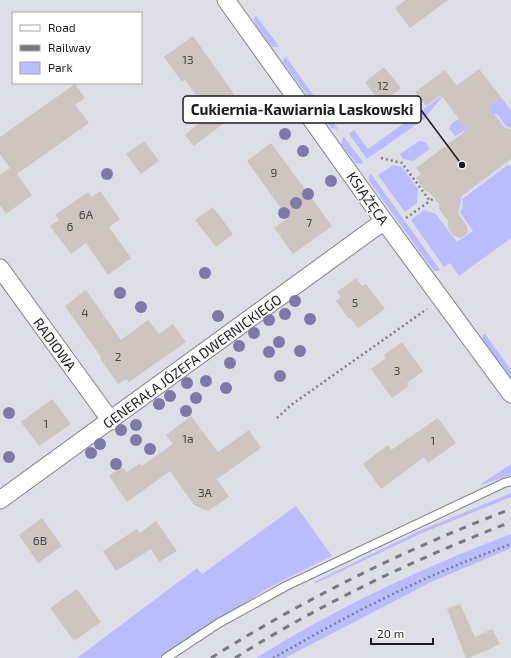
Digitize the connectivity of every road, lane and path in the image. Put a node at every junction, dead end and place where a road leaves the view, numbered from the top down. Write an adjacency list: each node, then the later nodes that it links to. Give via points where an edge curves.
1 (226, 0): 6 (street, KSIĄŻĘCA)
2 (381, 158): 4 (path, via 402,163)
3 (434, 198): 4 (path)
4 (430, 201): 5 (path)
5 (406, 218)
6 (384, 221): 8 (street, KSIĄŻĘCA); 11 (street, GENERAŁA JÓZEFA DWERNICKIEGO)
7 (0, 268): 11 (street, RADIOWA)
8 (441, 300): 9 (street, KSIĄŻĘCA); 10 (path, via 291,405)
9 (511, 394)
10 (277, 418)
11 (111, 421): 13 (street, GENERAŁA JÓZEFA DWERNICKIEGO)
12 (511, 481): 15 (lane, via 286,586 219,623)
13 (0, 500)
14 (511, 544): 16 (path, via 382,599)
15 (166, 658)
16 (273, 658)

